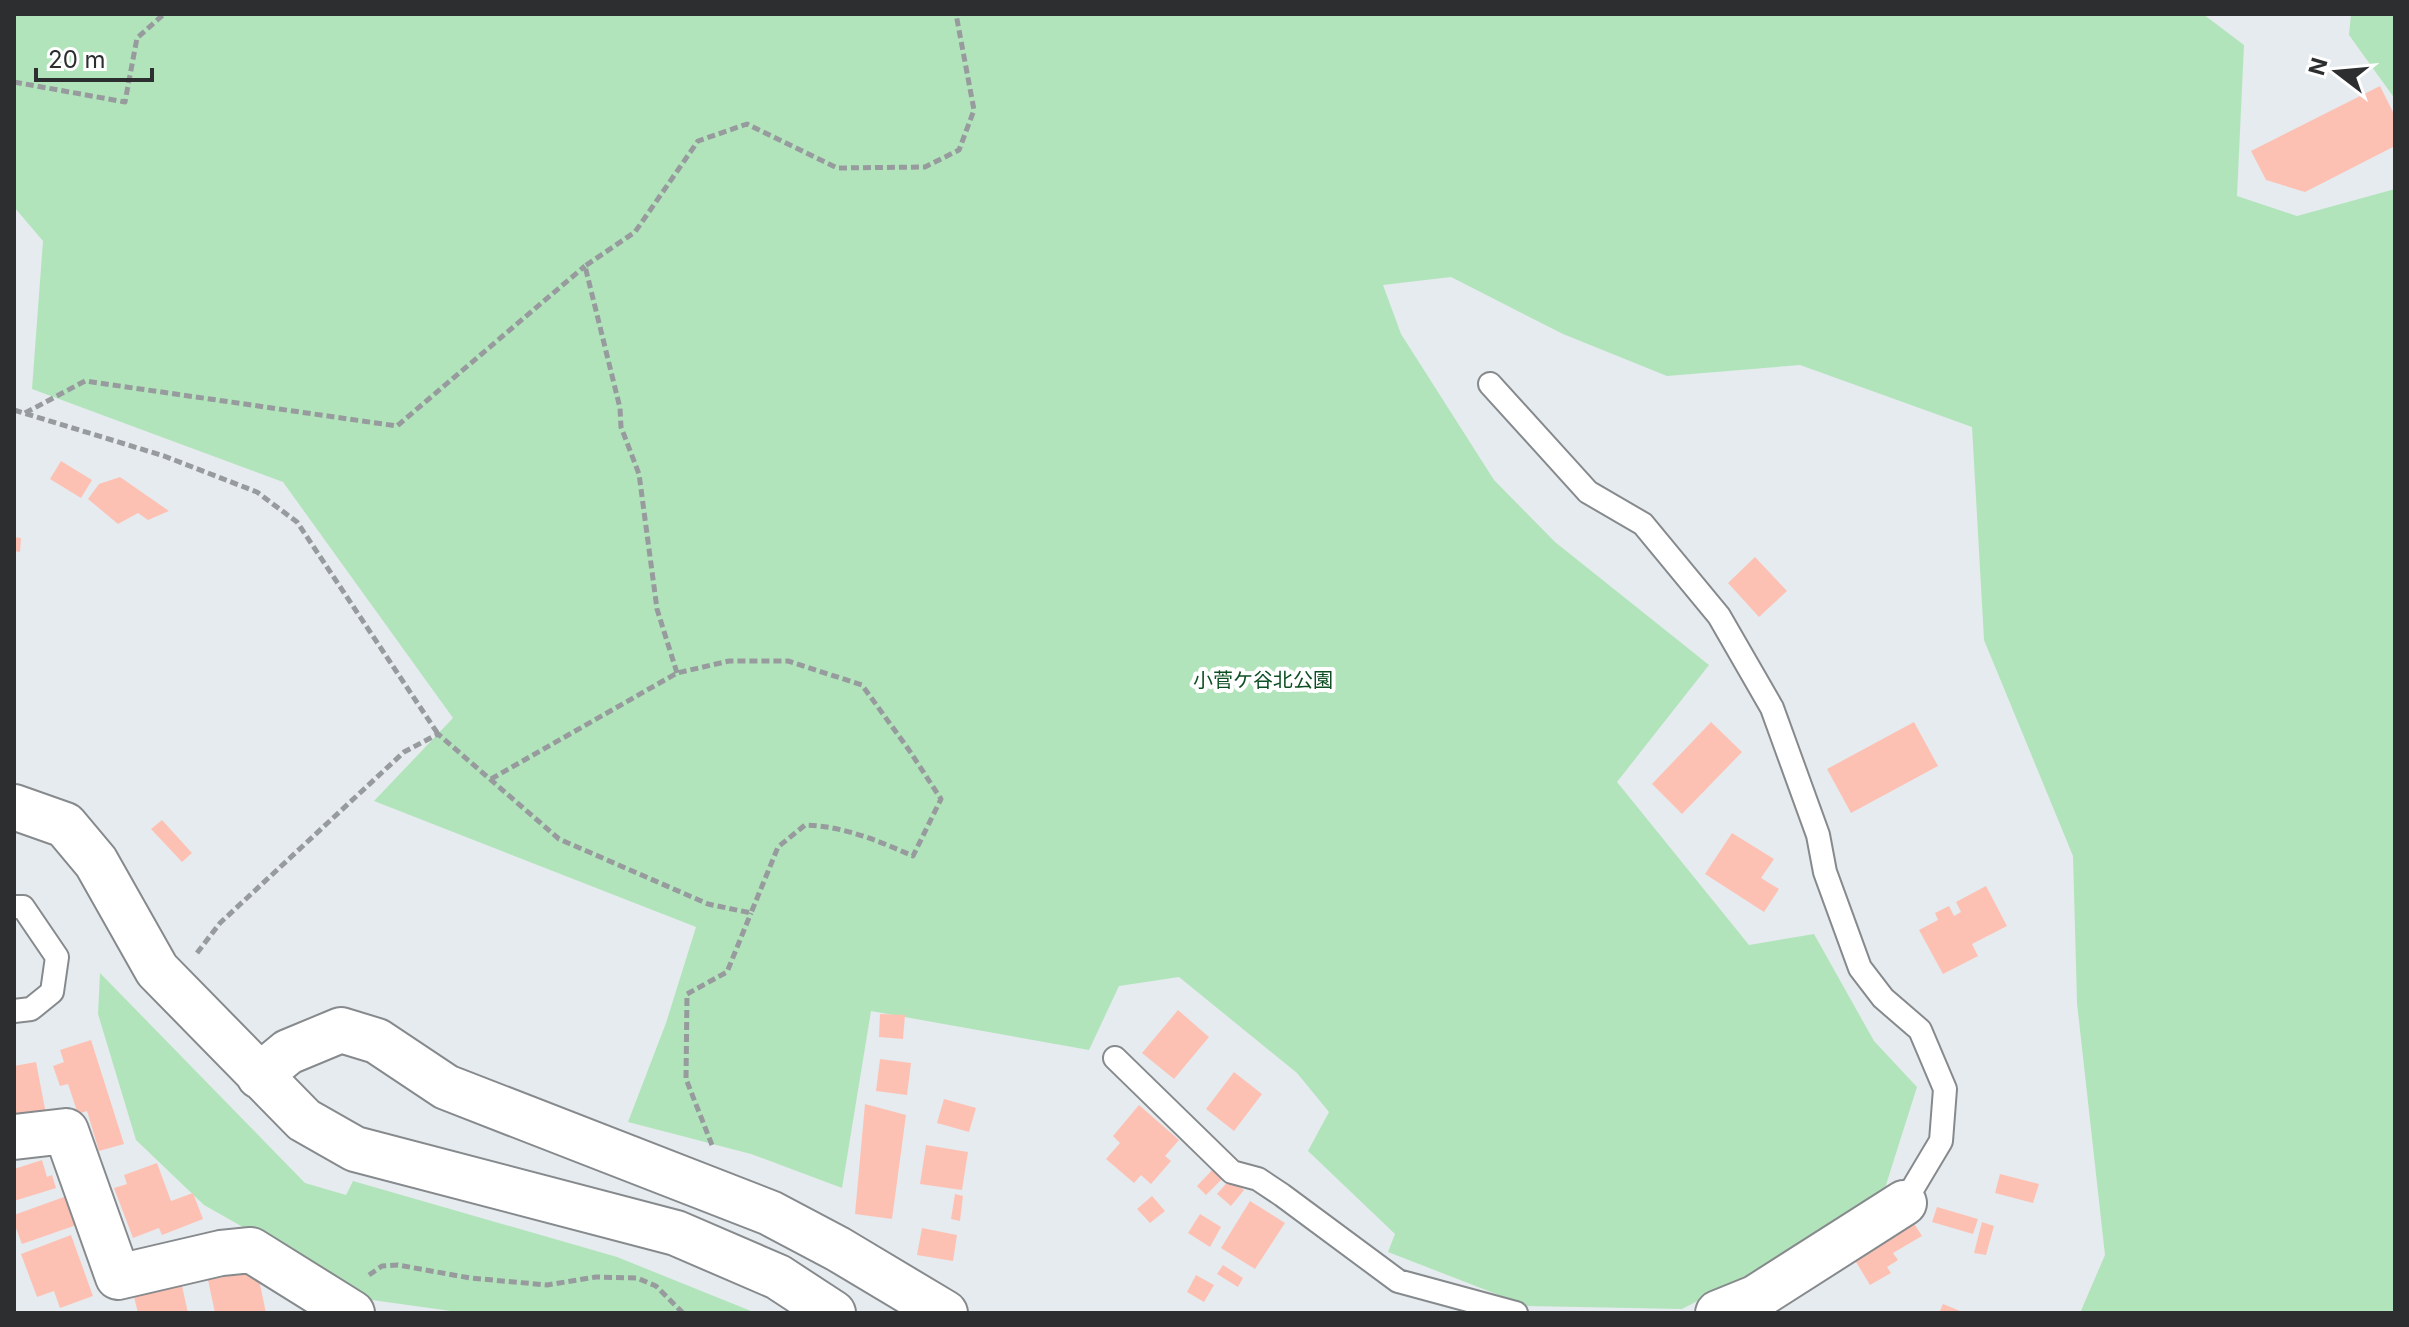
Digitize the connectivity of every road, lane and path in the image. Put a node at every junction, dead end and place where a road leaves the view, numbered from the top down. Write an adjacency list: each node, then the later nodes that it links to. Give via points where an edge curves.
1 (164, 14): 3 (path, via 137,38 125,102)
2 (956, 14): 4 (path, via 974,110 959,150 925,167 837,168 747,124 698,141 635,232)
3 (14, 82)
4 (585, 266): 7 (path, via 397,426 85,381); 8 (path, via 621,427 639,474 657,609)
5 (1490, 384): 20 (lane, via 1588,492 1643,524 1719,616 1772,708 1860,968 1883,998 1920,1030 1945,1089 1941,1141)
6 (14, 410): 7 (path)
7 (25, 413): 9 (path, via 164,456 257,492 297,522)
8 (677, 673): 10 (path); 13 (path, via 729,661 788,661 862,685 941,799 913,856 828,826 805,825 778,847)
9 (438, 734): 10 (path); 14 (path, via 404,752 220,923)
10 (491, 779): 13 (path, via 559,839 708,904)
11 (14, 807): 14 (street, via 65,825 96,862 157,970)
12 (14, 907): 15 (lane, via 23,907 57,957 52,992 31,1009)
13 (751, 913): 19 (path, via 727,972 687,994 686,1079)
14 (172, 986): 17 (street)
15 (14, 1011)
16 (1115, 1058): 25 (lane, via 1232,1172 1258,1179 1398,1281)
17 (259, 1076): 19 (street, via 288,1052 341,1030 377,1041 446,1087); 23 (street, via 304,1120 355,1149 676,1233 778,1277)
18 (14, 1137): 21 (street, via 66,1131 118,1277 251,1250)
19 (732, 1198): 24 (street, via 838,1249)
20 (1904, 1203): 26 (street, via 1755,1298)
21 (349, 1311): 22 (path, via 370,1274 398,1265 547,1285 596,1277 637,1278 656,1286)
22 (683, 1313)
23 (833, 1313)
24 (945, 1313)
25 (1516, 1313)
26 (1718, 1313)

